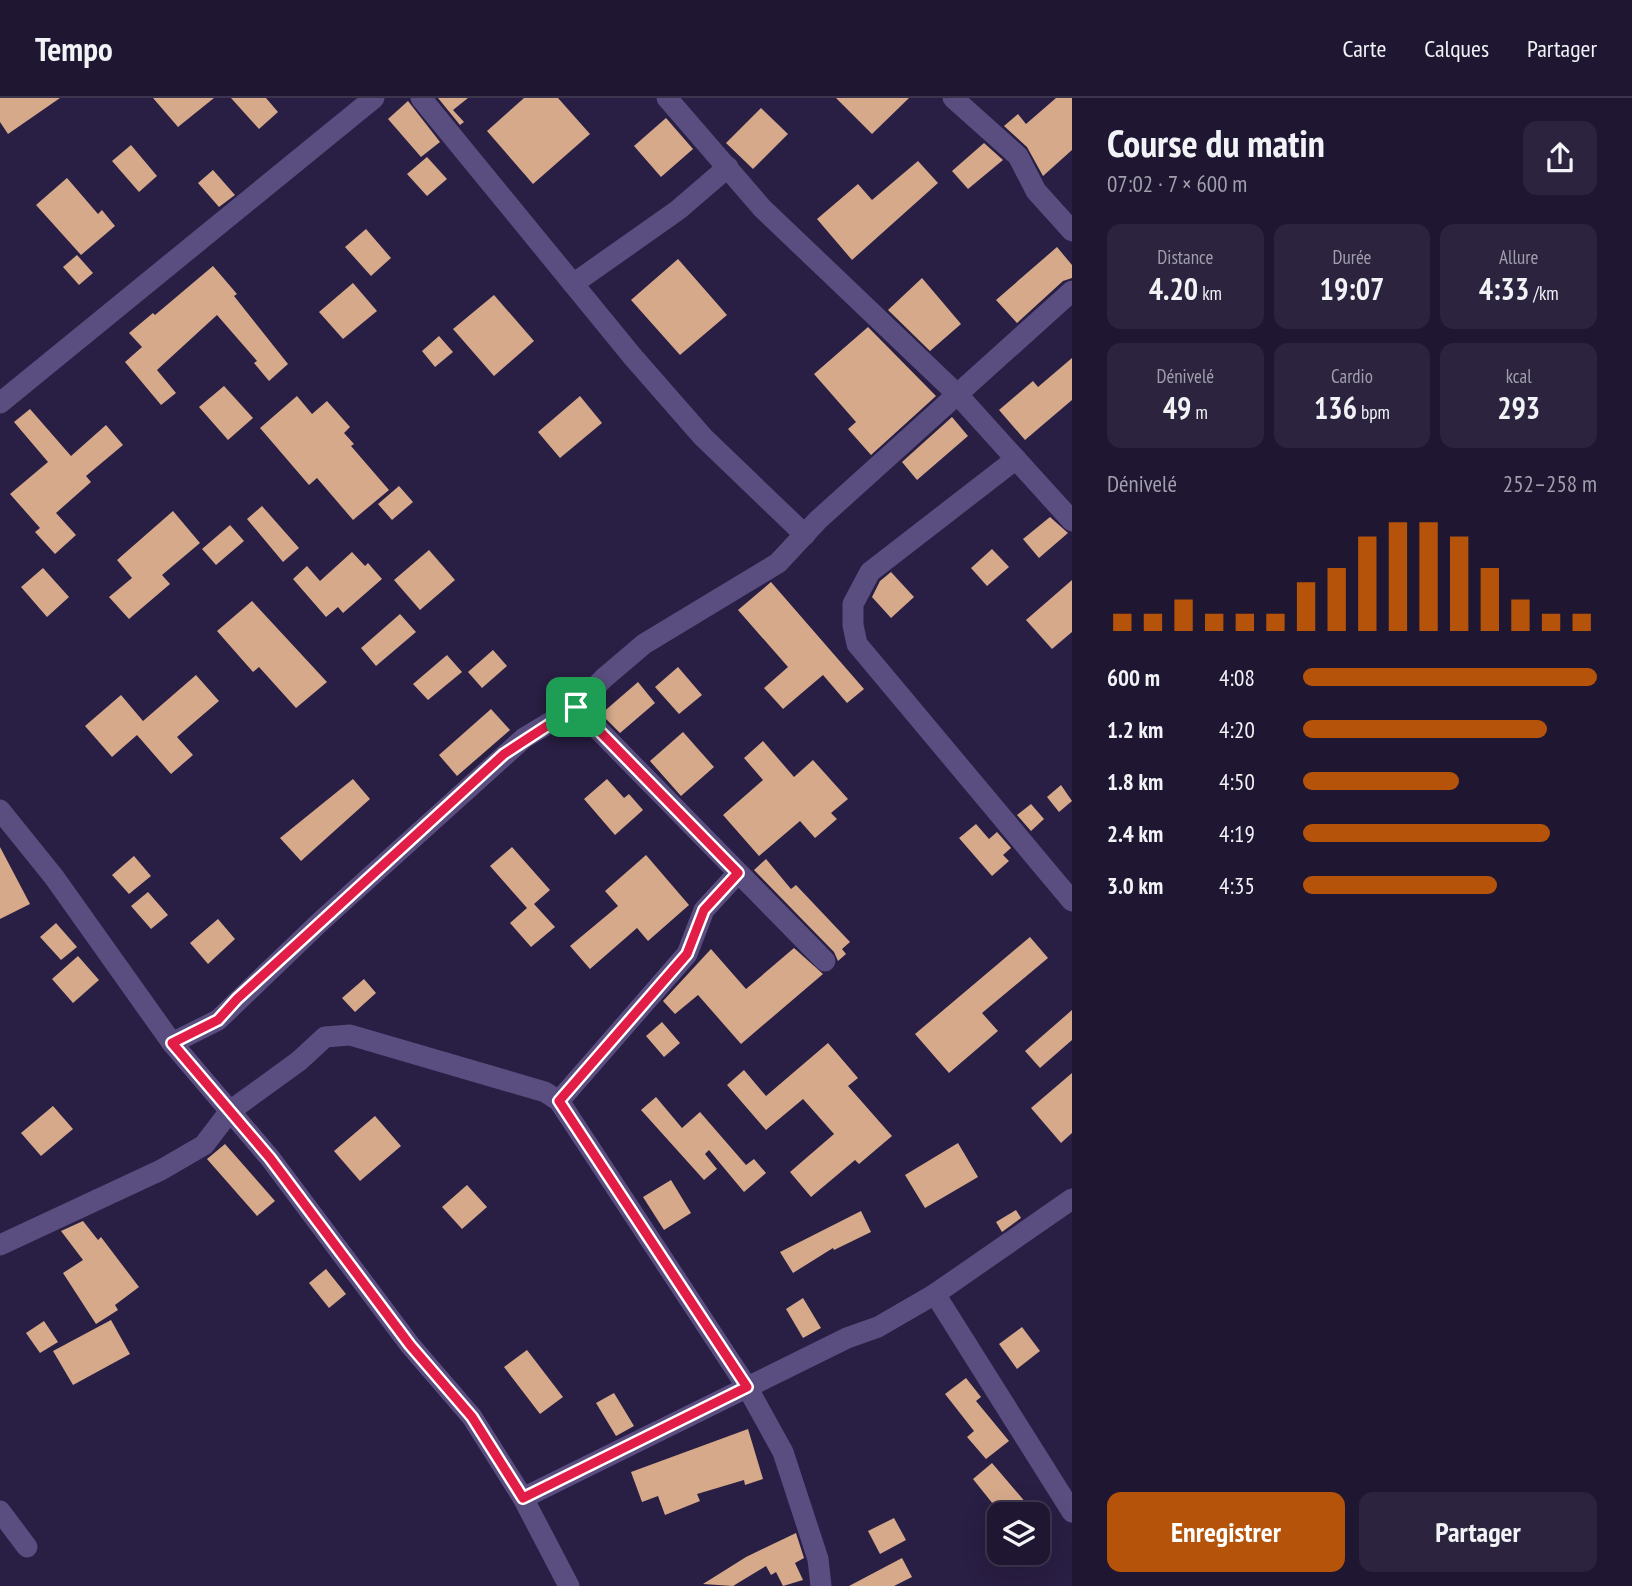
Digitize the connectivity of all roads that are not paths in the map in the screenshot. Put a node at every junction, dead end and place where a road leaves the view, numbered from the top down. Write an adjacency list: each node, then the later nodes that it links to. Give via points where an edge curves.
1 (374, 98): 10 (street)
2 (421, 98): 7 (street)
3 (667, 98): 5 (street)
4 (953, 98): 6 (street, via 1018,156 1036,191)
5 (728, 167): 7 (street); 9 (street, via 762,208)
6 (1072, 231)
7 (573, 284): 13 (street, via 703,437)
8 (1072, 291): 9 (street)
9 (958, 395): 11 (street); 13 (street)
10 (0, 403)
11 (1016, 459): 12 (street); 17 (street, via 870,572 853,604 853,625 857,644)
12 (1072, 521)
13 (805, 535): 14 (street, via 778,563 746,585 644,644)
14 (576, 707): 16 (street); 19 (street, via 504,754 218,1020)
15 (0, 810): 19 (street, via 54,877)
16 (738, 873): 18 (street); 20 (street, via 704,910 687,954)
17 (1072, 901)
18 (825, 961)
19 (172, 1043): 21 (street)
20 (559, 1101): 21 (street, via 533,1088 335,1034); 25 (street)
21 (230, 1111): 23 (street, via 204,1145 161,1170); 26 (street, via 410,1345 472,1417)
22 (1072, 1199): 24 (street)
23 (0, 1245)
24 (935, 1294): 25 (street, via 878,1327); 28 (street)
25 (747, 1387): 26 (street); 31 (street, via 783,1452 818,1559)
26 (523, 1498): 30 (street)
27 (0, 1511): 29 (street)
28 (1072, 1512)
29 (27, 1547)
30 (569, 1586)
31 (821, 1586)

